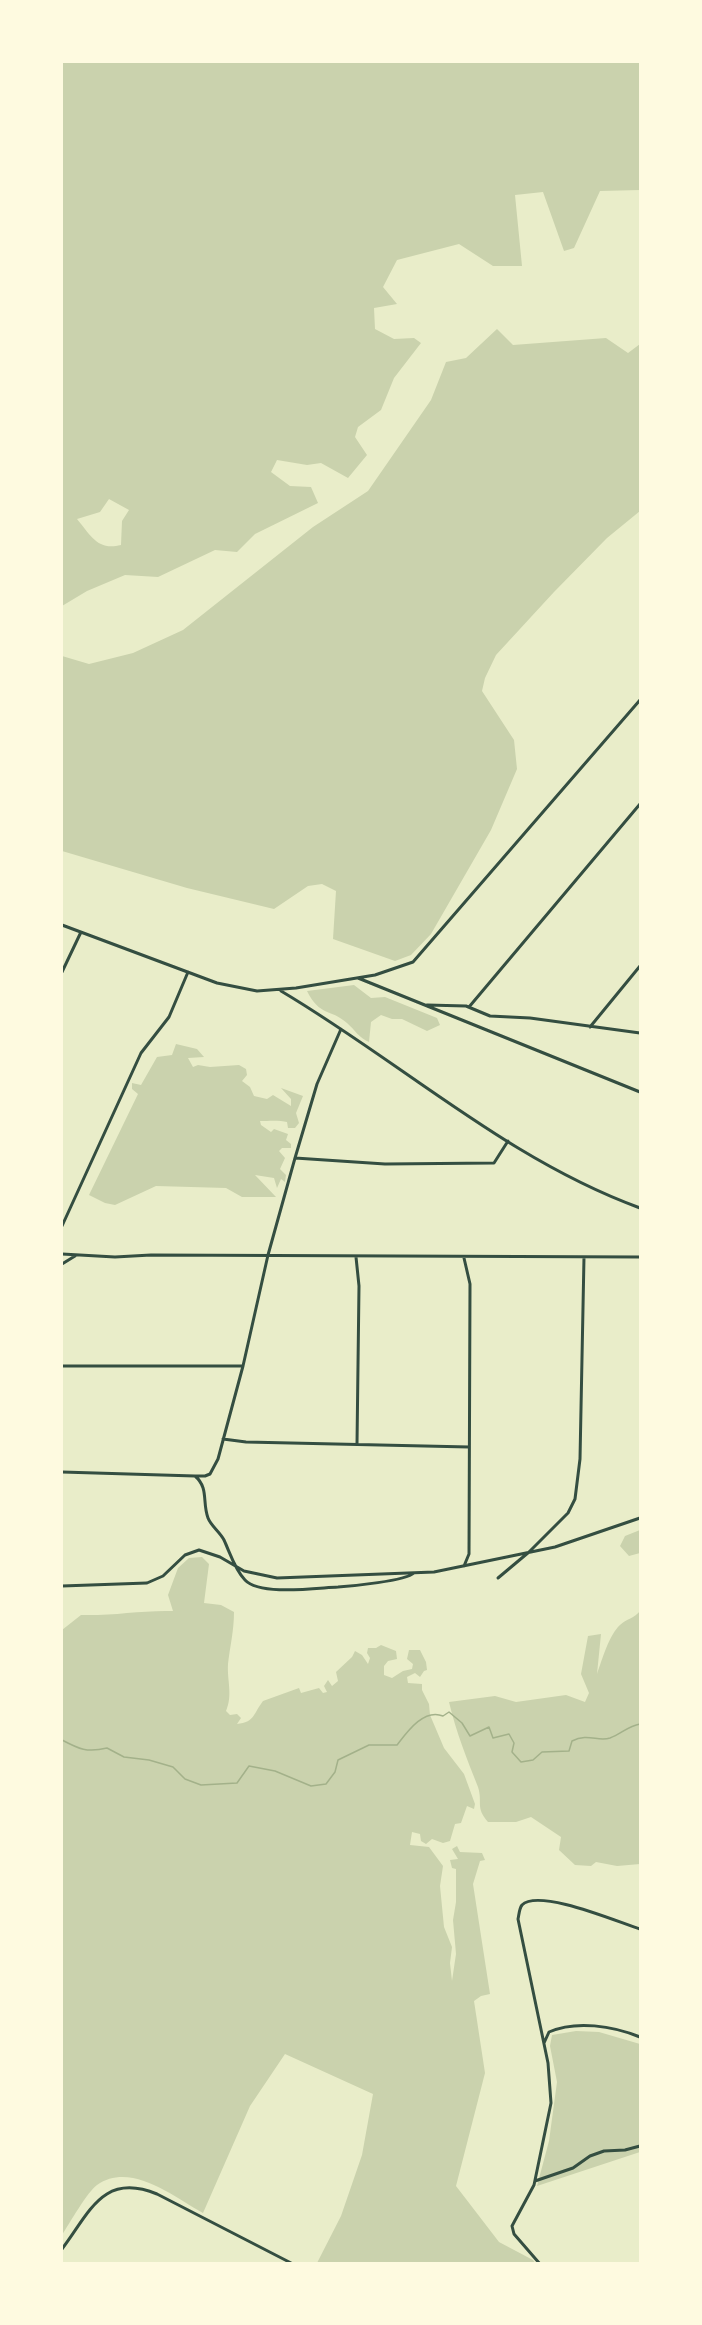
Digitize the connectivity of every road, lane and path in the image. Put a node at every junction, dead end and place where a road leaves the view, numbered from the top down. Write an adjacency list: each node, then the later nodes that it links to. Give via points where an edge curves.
1 (640, 700): 8 (street, via 413,962)
2 (640, 804): 11 (street)
3 (62, 925): 4 (street)
4 (81, 932): 6 (street); 7 (street)
5 (640, 966): 12 (street)
6 (62, 972)
7 (188, 972): 9 (street, via 256,992); 19 (street, via 169,1017 141,1053)
8 (356, 978): 9 (street); 10 (street)
9 (280, 990): 13 (street)
10 (424, 1006): 11 (street); 15 (street)
11 (470, 1007): 12 (street, via 490,1016)
12 (589, 1027): 14 (street)
13 (341, 1029): 16 (street); 17 (street, via 316,1084)
14 (640, 1033)
15 (640, 1092)
16 (508, 1141): 17 (street, via 494,1163 385,1164); 18 (street, via 588,1186)
17 (295, 1158): 22 (street)
18 (640, 1208)
19 (62, 1226)
20 (62, 1254): 21 (street)
21 (77, 1255): 22 (street); 27 (street)
22 (268, 1255): 23 (street); 29 (street)
23 (356, 1257): 26 (street); 31 (street)
24 (584, 1257): 25 (street); 26 (street); 36 (street, via 580,1459 575,1499 568,1513)
25 (640, 1257)
26 (464, 1258): 32 (street, via 470,1284)
27 (62, 1264)
28 (62, 1366): 29 (street)
29 (243, 1366): 30 (street)
30 (223, 1439): 31 (street); 34 (street, via 214,1469 205,1476)
31 (357, 1445): 32 (street)
32 (469, 1447): 38 (street, via 469,1554)
33 (62, 1472): 34 (street)
34 (195, 1476): 37 (street, via 204,1488 208,1519 222,1536)
35 (640, 1518): 36 (street)
36 (529, 1552): 38 (street); 40 (street)
37 (236, 1567): 39 (street, via 277,1578); 39 (street, via 250,1585 270,1590 398,1580); 41 (street, via 199,1550 185,1555 163,1576 147,1583)
38 (464, 1567): 39 (street)
39 (414, 1573)
40 (498, 1578)
41 (62, 1586)
42 (640, 1929): 44 (street, via 560,1904 532,1901 523,1905 518,1919)
43 (640, 2037): 44 (street, via 591,2026 560,2027 549,2032)
44 (544, 2044): 46 (street, via 551,2103)
45 (640, 2146): 46 (street, via 604,2151 573,2168)
46 (535, 2181): 49 (street, via 512,2226 514,2234)
47 (62, 2249): 48 (street, via 104,2194 126,2186 157,2194)
48 (292, 2264)
49 (540, 2264)

